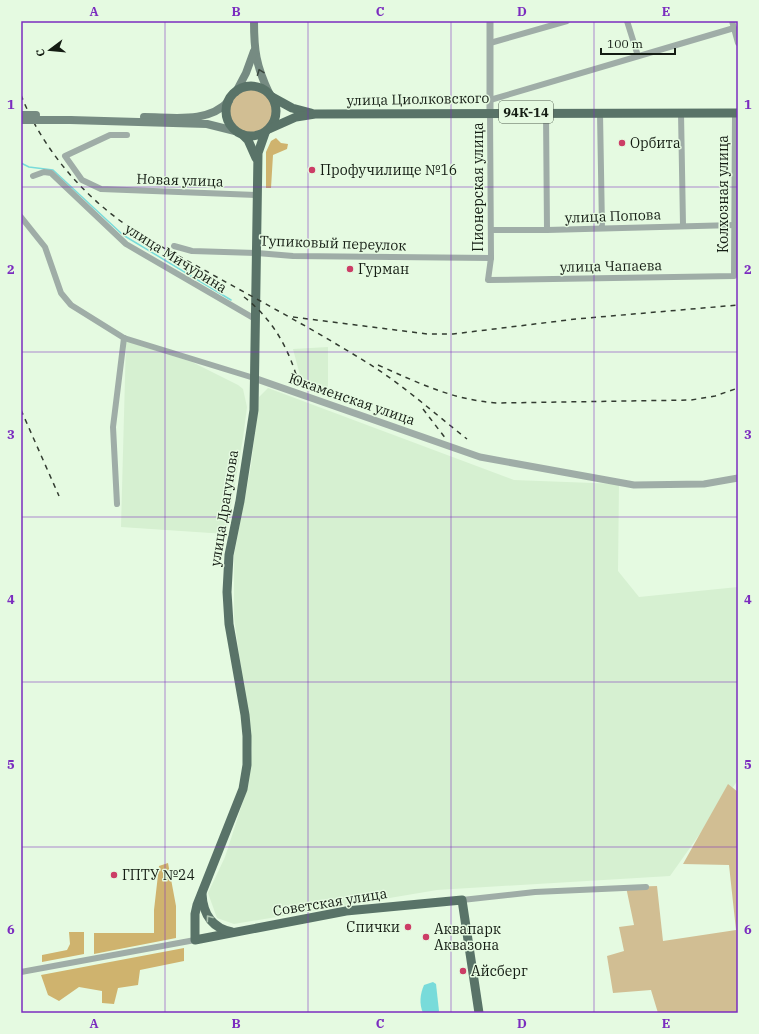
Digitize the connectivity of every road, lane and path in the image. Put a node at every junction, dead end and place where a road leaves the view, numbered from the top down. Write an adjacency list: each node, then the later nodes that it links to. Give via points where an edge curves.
1 (254, 21): 9 (main road)
2 (490, 21): 7 (street, Пионерская улица)
3 (567, 21): 7 (street)
4 (627, 21): 10 (street)
5 (732, 21): 6 (street)
6 (734, 28): 8 (street); 10 (street)
7 (490, 43): 13 (street, Пионерская улица)
8 (738, 43)
9 (254, 50): 11 (main road); 12 (main road, one-way to 9, via 260,74)
10 (638, 56): 13 (street)
11 (236, 92): 12 (main road, via 245,87 254,87); 14 (main road)
12 (270, 95): 20 (main road, улица Циолковского, via 292,108); 24 (main road, via 276,115)
13 (490, 100): 15 (street, Пионерская улица)
14 (228, 101): 22 (main road, via 219,110 200,117); 25 (main road, via 228,119)
15 (490, 112): 16 (main road, улица Циолковского / 94К-14); 20 (main road, улица Циолковского / 94К-14); 34 (street, Пионерская улица)
16 (546, 112): 17 (main road, улица Циолковского / 94К-14); 35 (street)
17 (600, 113): 18 (main road, улица Циолковского / 94К-14); 33 (street)
18 (681, 113): 19 (main road, улица Циолковского / 94К-14); 31 (street)
19 (736, 113): 32 (street, Колхозная улица)
20 (315, 114): 24 (main road, улица Циолковского, via 296,117)
21 (21, 115): 22 (main road, bridge)
22 (69, 118): 23 (main road, bridge); 25 (main road, via 207,124)
23 (21, 120)
24 (267, 131): 25 (main road, via 253,137); 27 (main road, улица Драгунова, via 258,153)
25 (239, 133): 27 (main road, улица Драгунова, via 252,148)
26 (127, 135): 29 (street, Новая улица, via 110,135 65,156 82,180 101,189)
27 (257, 168): 29 (main road, улица Драгунова)
28 (33, 176): 41 (street, улица Мичурина, via 44,172 51,173 126,244)
29 (258, 195): 37 (main road, улица Драгунова)
30 (21, 217): 42 (street, Юкаменская улица, via 45,247 60,293 71,305)
31 (683, 225): 32 (street, улица Попова); 33 (street, улица Попова)
32 (735, 225): 39 (street, Колхозная улица)
33 (602, 228): 35 (street, улица Попова)
34 (491, 230): 35 (street, улица Попова); 38 (street, Пионерская улица)
35 (547, 230)
36 (174, 246): 37 (street, Тупиковый переулок, via 192,251)
37 (256, 253): 38 (street, Тупиковый переулок, via 341,258); 41 (main road, улица Драгунова)
38 (491, 258): 40 (street, Пионерская улица)
39 (734, 276): 40 (street, улица Чапаева)
40 (488, 280)
41 (255, 319): 43 (main road, улица Драгунова)
42 (124, 338): 43 (street, Юкаменская улица); 45 (street, via 113,427)
43 (254, 378): 44 (street, Юкаменская улица, via 480,457 634,486 704,484); 47 (main road, улица Драгунова, via 254,410 229,554 227,592 229,624 245,715 247,765 242,789)
44 (738, 478)
45 (117, 504)
46 (646, 887): 48 (street, Советская улица, via 535,892)
47 (201, 891): 49 (main road, one-way to 47, via 223,930 209,920 204,911); 50 (main road, улица Драгунова, via 194,914)
48 (462, 900): 49 (main road, Советская улица, via 346,911); 52 (main road)
49 (233, 932): 50 (main road, Советская улица)
50 (195, 940): 51 (street, Советская улица)
51 (21, 972)
52 (479, 1013)

